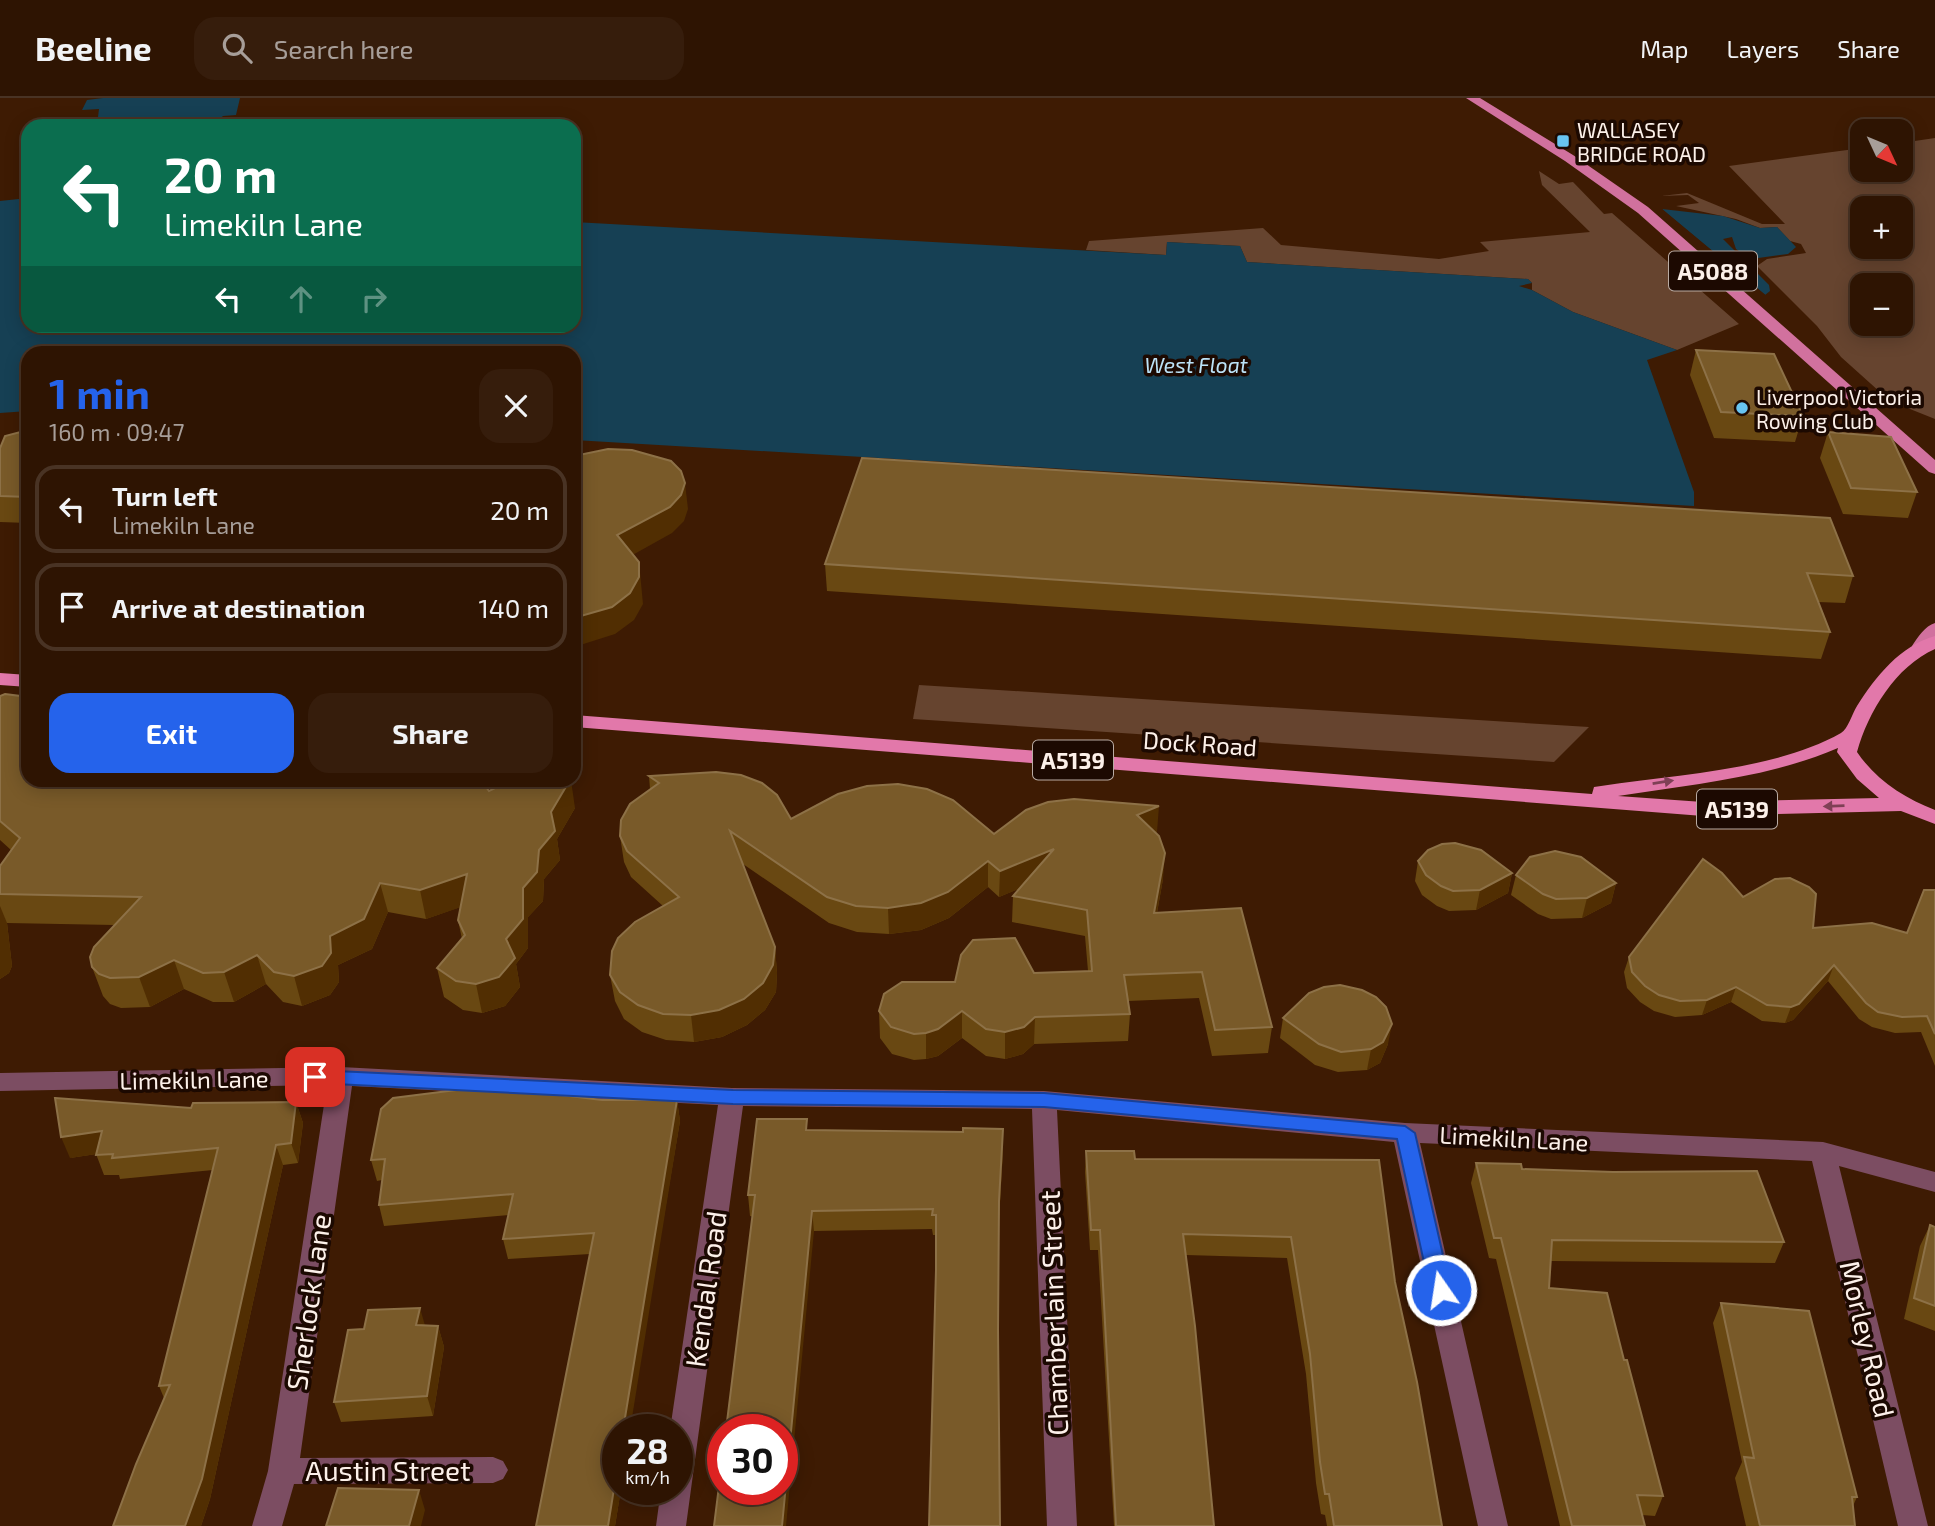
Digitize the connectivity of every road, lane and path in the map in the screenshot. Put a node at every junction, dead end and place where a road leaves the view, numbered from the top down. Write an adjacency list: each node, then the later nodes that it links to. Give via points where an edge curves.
1 (1472, 98): 2 (main road, A5088, via 1643,210)
2 (1935, 468)
3 (1935, 629): 4 (main road)
4 (1928, 644): 8 (highway, via 1904,659 1864,709)
5 (0, 679): 6 (highway)
6 (21, 680)
7 (581, 722): 9 (highway, Dock Road / A5139)
8 (1850, 736): 9 (highway, Dock Road / A5139, one-way to 8, via 1758,768); 10 (highway, A5139, via 1847,752 1859,773)
9 (1572, 797): 10 (highway, Dock Road / A5139, one-way to 9, via 1703,809)
10 (1903, 804): 11 (highway, A5139)
11 (1935, 817)
12 (341, 1076): 13 (street, Limekiln Lane); 14 (street, Limekiln Lane); 21 (street, Sherlock Lane)
13 (0, 1082)
14 (733, 1097): 15 (street, Limekiln Lane); 19 (street, Kendal Road)
15 (1044, 1100): 16 (street, Limekiln Lane); 25 (street, Chamberlain Street)
16 (1405, 1133): 17 (street, Limekiln Lane); 26 (street)
17 (1823, 1152): 18 (street, Limekiln Lane); 27 (street, Morley Road)
18 (1935, 1182)
19 (687, 1414)
20 (493, 1470): 21 (street, Austin Street)
21 (283, 1471): 23 (street, Sherlock Lane)
22 (674, 1505): 24 (street)
23 (267, 1526)
24 (671, 1526)
25 (1062, 1526)
26 (1493, 1526)
27 (1913, 1526)

